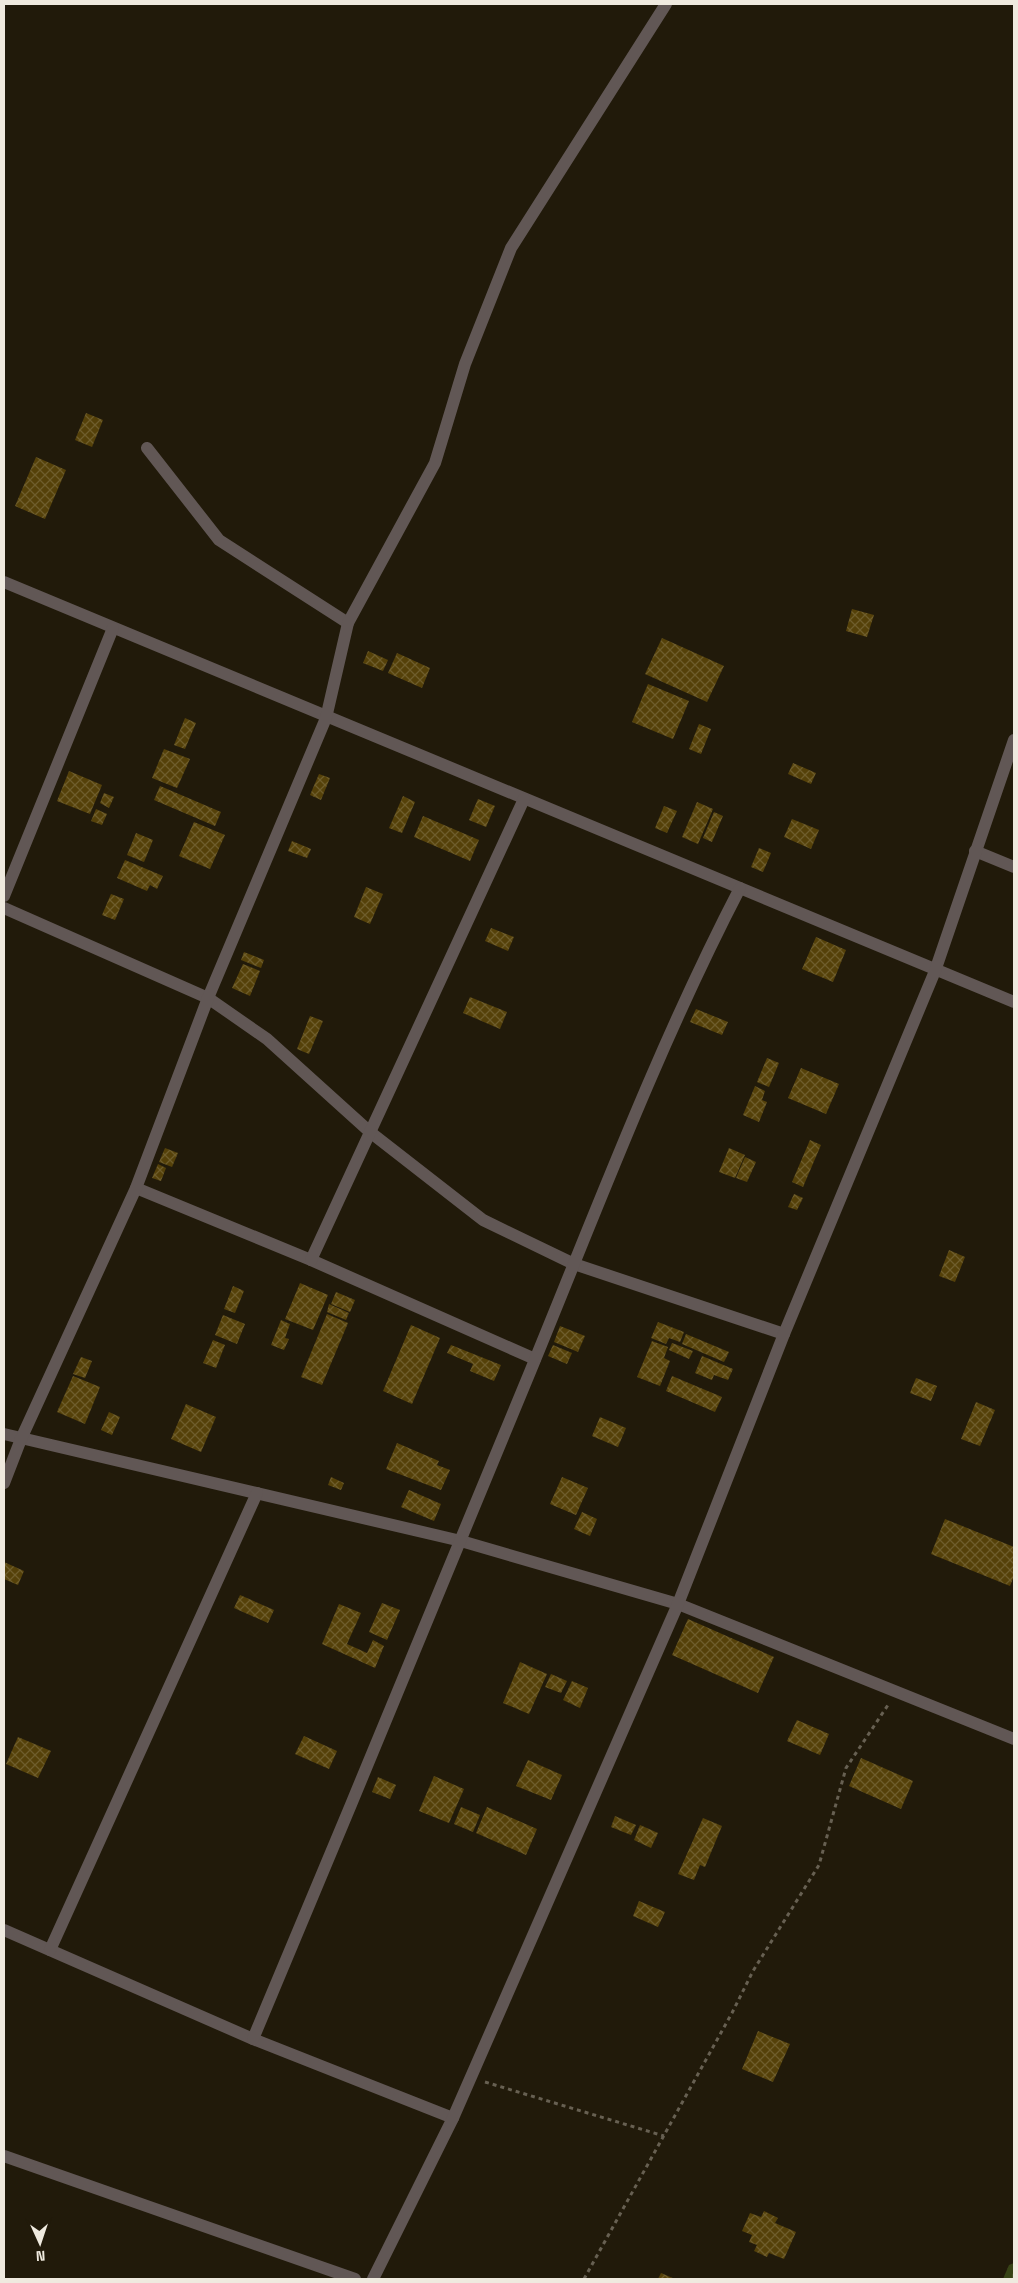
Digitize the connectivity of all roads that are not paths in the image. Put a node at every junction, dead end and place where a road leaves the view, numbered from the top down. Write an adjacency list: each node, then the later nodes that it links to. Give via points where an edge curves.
1 (666, 4): 4 (street, via 511,248 464,364 435,463)
2 (147, 448): 4 (street, via 219,540)
3 (4, 582): 5 (street)
4 (348, 624): 6 (street)
5 (113, 628): 6 (street); 12 (street)
6 (326, 718): 8 (street); 15 (street)
7 (1014, 740): 9 (street)
8 (524, 799): 11 (street); 17 (street)
9 (975, 851): 10 (street); 14 (street)
10 (1014, 867)
11 (740, 888): 14 (street); 20 (street, via 706,952)
12 (4, 896)
13 (4, 908): 15 (street)
14 (935, 971): 16 (street); 21 (street)
15 (208, 998): 17 (street, via 267,1039); 18 (street)
16 (1014, 1002)
17 (370, 1132): 19 (street); 20 (street, via 483,1220)
18 (136, 1188): 19 (street); 24 (street)
19 (311, 1260): 22 (street)
20 (574, 1264): 21 (street); 22 (street)
21 (784, 1334): 28 (street)
22 (535, 1359): 27 (street)
23 (4, 1434): 24 (street)
24 (21, 1439): 25 (street); 26 (street)
25 (4, 1482)
26 (257, 1493): 27 (street); 31 (street)
27 (461, 1541): 28 (street); 32 (street)
28 (678, 1604): 29 (street); 33 (street)
29 (1014, 1739)
30 (4, 1930): 31 (street)
31 (50, 1950): 32 (street)
32 (253, 2039): 33 (street)
33 (453, 2118): 36 (street)
34 (4, 2156): 35 (street)
35 (355, 2279)
36 (373, 2279)

